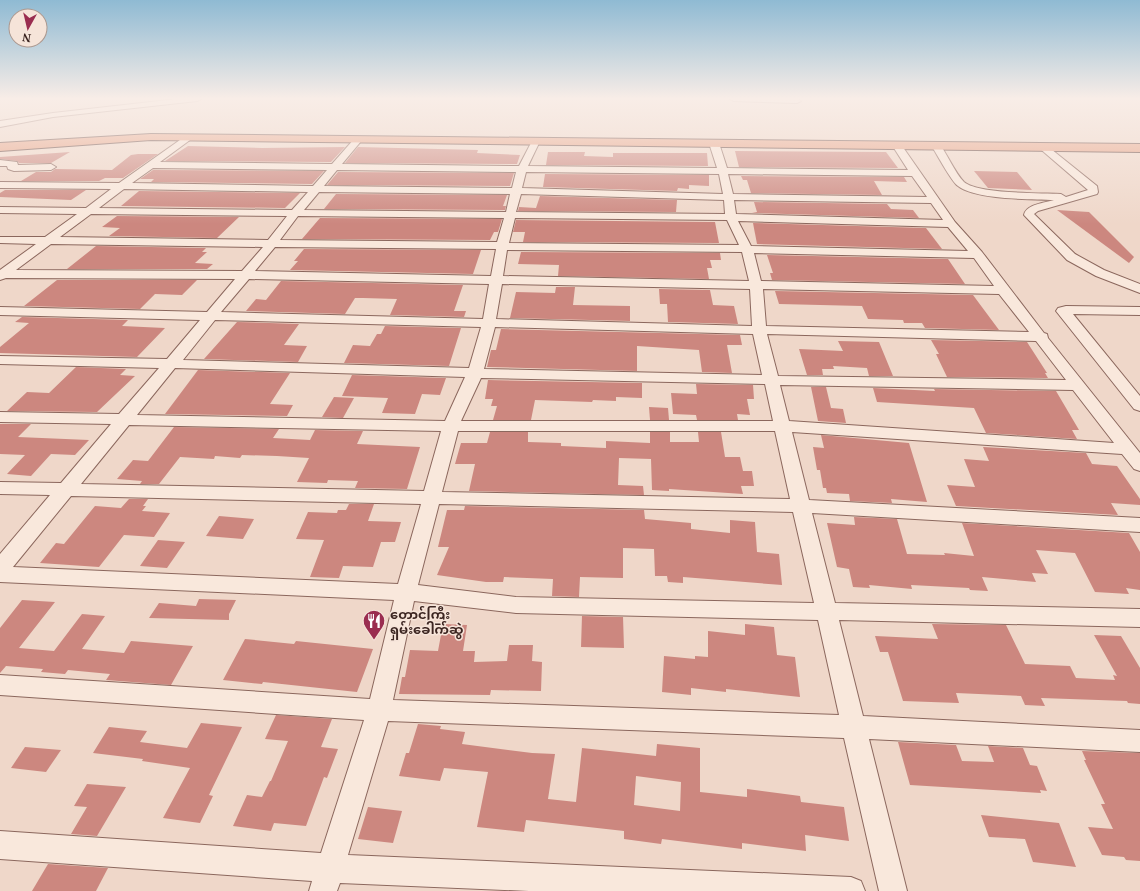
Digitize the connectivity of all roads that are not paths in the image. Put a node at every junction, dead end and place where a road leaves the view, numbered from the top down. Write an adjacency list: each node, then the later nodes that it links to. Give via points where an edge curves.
1 (358, 140): 15 (street)
2 (87, 141): 9 (highway)
3 (183, 141): 13 (street)
4 (461, 141): 5 (highway)
5 (536, 141): 6 (highway); 16 (street)
6 (714, 143): 7 (highway); 17 (street)
7 (897, 145): 8 (highway); 18 (street)
8 (936, 146): 10 (highway); 24 (street, via 961,184 968,188 988,192)
9 (0, 147)
10 (1042, 147): 11 (highway); 24 (street, via 1093,188 1093,192)
11 (1140, 148)
12 (0, 163): 14 (street, via 14,164 11,167 14,168)
13 (151, 165): 15 (street); 20 (street)
14 (51, 167)
15 (334, 167): 16 (street); 21 (street)
16 (522, 169): 17 (street); 22 (street)
17 (722, 171): 18 (street); 23 (street)
18 (915, 173): 25 (street)
19 (0, 185): 20 (street)
20 (120, 187): 21 (street); 27 (street)
21 (317, 189): 22 (street); 28 (street)
22 (516, 191): 23 (street); 29 (street)
23 (729, 197): 25 (street); 30 (street)
24 (1073, 198): 43 (street, via 1034,209 1029,215 1071,258)
25 (936, 200): 31 (street)
26 (0, 210): 27 (street)
27 (87, 211): 28 (street); 33 (street)
28 (294, 213): 29 (street); 34 (street)
29 (509, 214): 30 (street); 35 (street)
30 (731, 218): 31 (street); 36 (street)
31 (951, 224): 37 (street)
32 (0, 240): 33 (street)
33 (47, 241): 34 (street); 38 (street)
34 (272, 243): 35 (street); 39 (street)
35 (502, 247): 36 (street); 40 (street)
36 (747, 249): 37 (street); 41 (street)
37 (978, 255): 42 (street)
38 (1, 274): 39 (street)
39 (244, 275): 40 (street); 46 (street)
40 (497, 280): 41 (street); 47 (street)
41 (756, 284): 42 (street); 48 (street)
42 (1003, 290): 49 (street)
43 (1140, 290)
44 (0, 311): 46 (street)
45 (1140, 311): 55 (street, via 1063,311)
46 (212, 316): 47 (street); 51 (street)
47 (489, 323): 48 (street); 52 (street)
48 (759, 330): 49 (street); 53 (street)
49 (1042, 337): 54 (street)
50 (0, 360): 51 (street)
51 (173, 362): 52 (street); 57 (street)
52 (474, 373): 53 (street); 58 (street)
53 (771, 381): 54 (street); 59 (street)
54 (1079, 385): 60 (street)
55 (1140, 406)
56 (0, 417): 57 (street)
57 (127, 418): 58 (street); 63 (street)
58 (451, 426): 59 (street); 64 (street)
59 (782, 426): 60 (street); 65 (street)
60 (1128, 449): 61 (street)
61 (1140, 465)
62 (0, 488): 63 (street)
63 (68, 488): 64 (street); 67 (street)
64 (431, 498): 65 (street); 69 (street)
65 (800, 506): 66 (street); 70 (street)
66 (1140, 525)
67 (0, 568)
68 (0, 574): 69 (street)
69 (406, 592): 70 (street, via 516,605); 73 (street)
70 (828, 612): 71 (street); 74 (street)
71 (1140, 618)
72 (0, 686): 73 (street)
73 (379, 710): 74 (street); 77 (street)
74 (854, 727): 75 (street); 79 (street)
75 (1140, 741)
76 (0, 845): 77 (street)
77 (327, 879): 78 (street)
78 (851, 891)
79 (893, 891)

